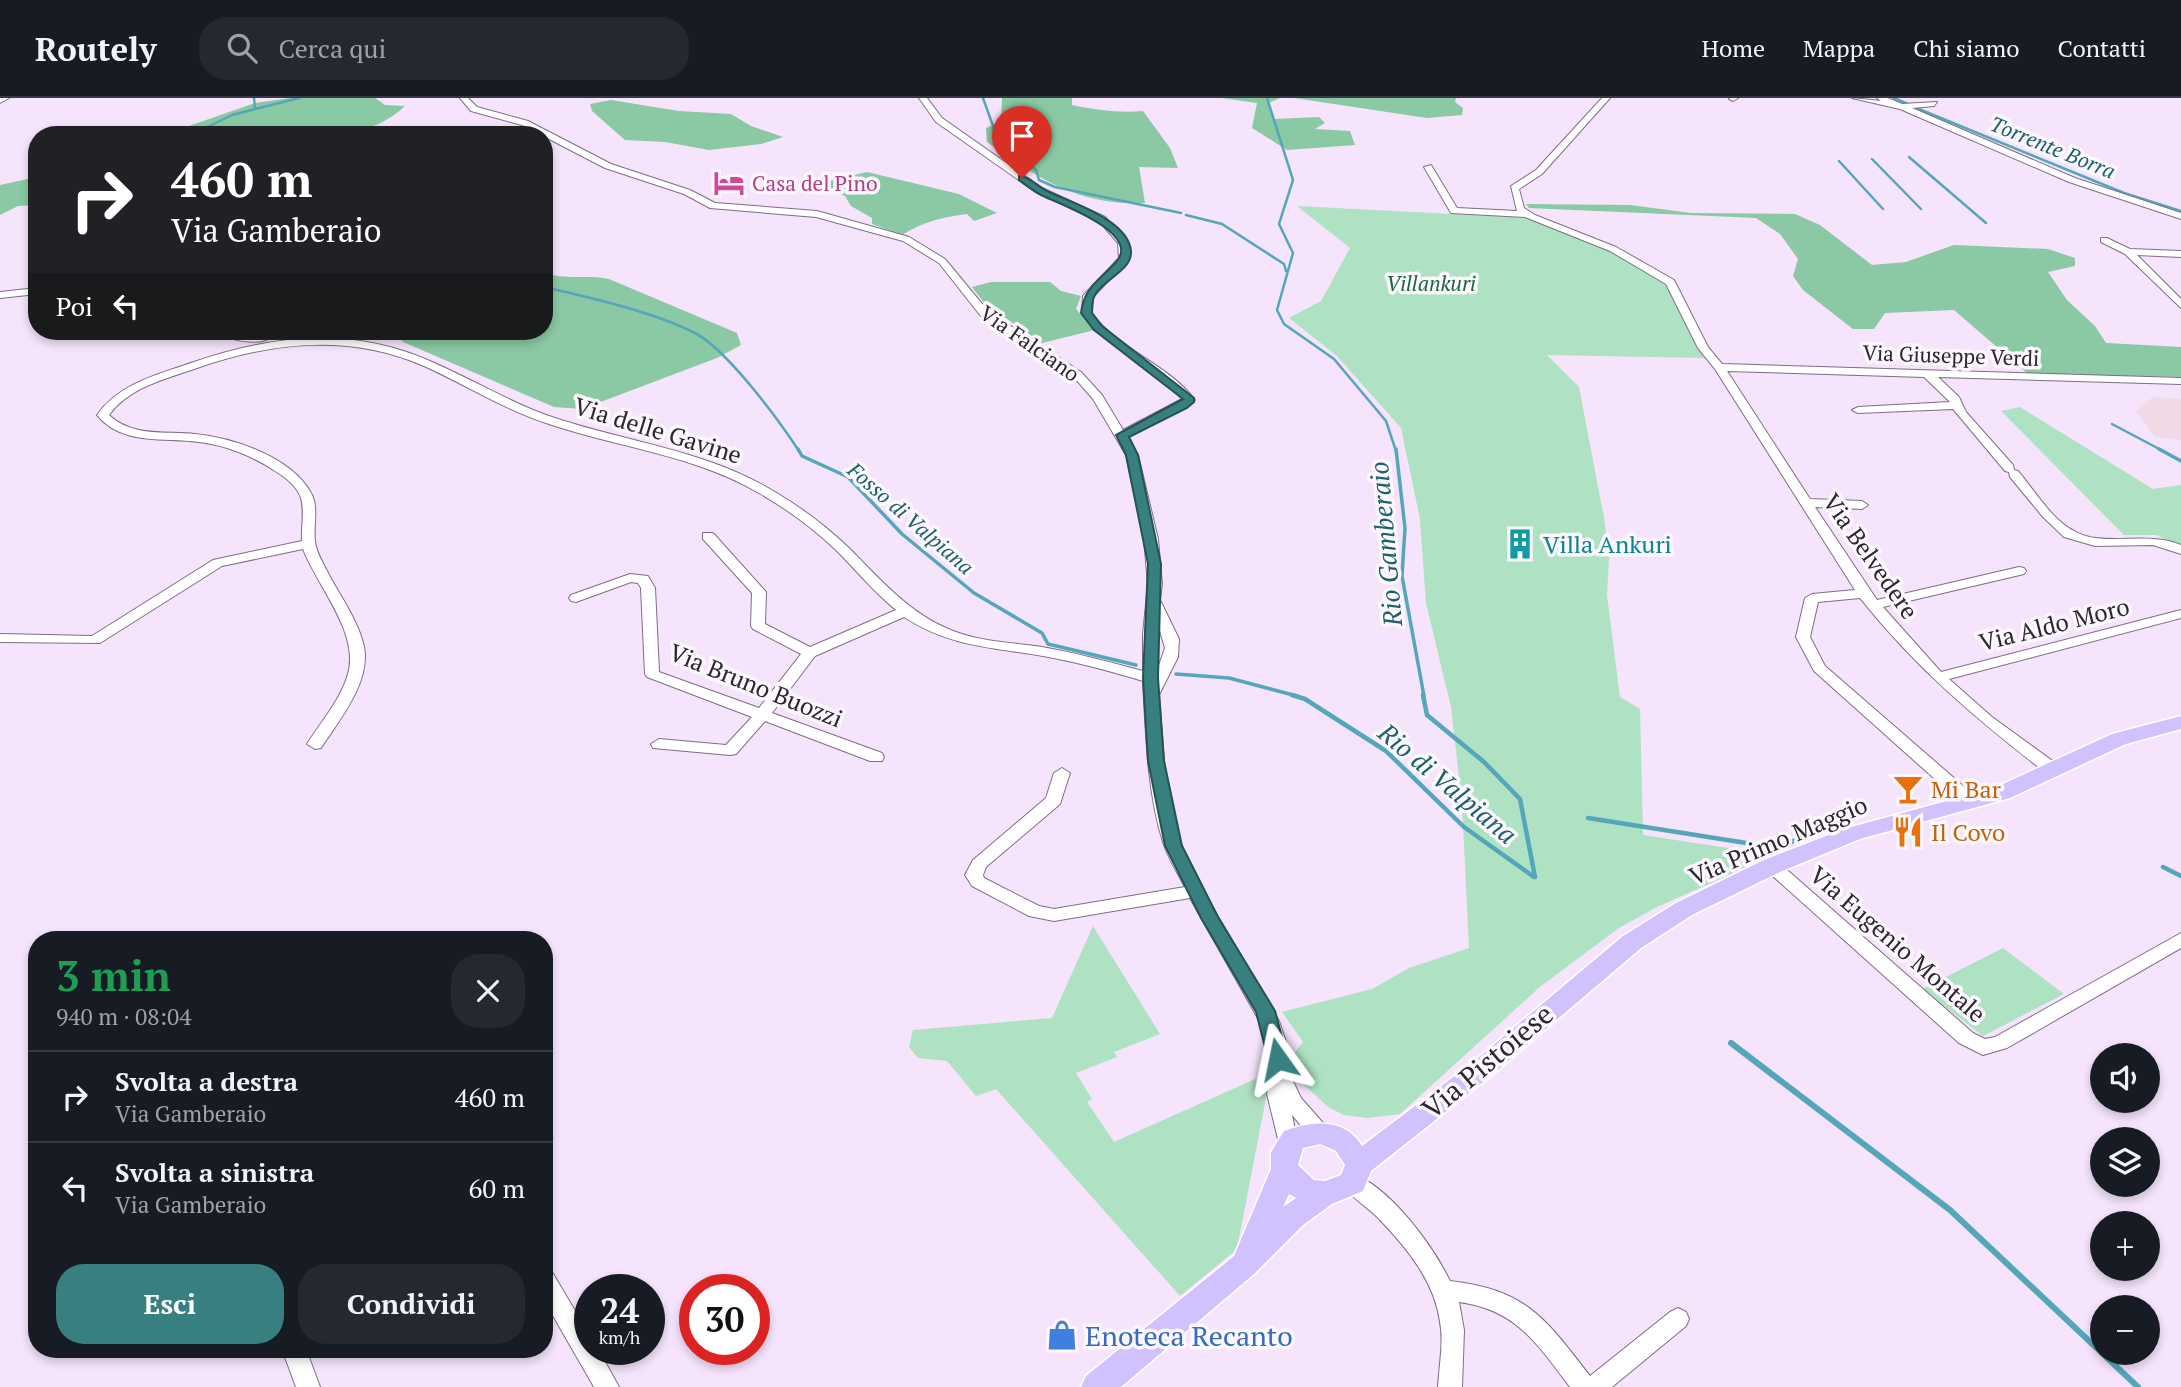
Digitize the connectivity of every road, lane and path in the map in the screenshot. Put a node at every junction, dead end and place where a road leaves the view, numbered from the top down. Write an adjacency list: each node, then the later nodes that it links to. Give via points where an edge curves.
1 (5, 98): 7 (street)
2 (464, 98): 10 (street, Via Falciano, via 474,109)
3 (923, 98): 28 (street, via 951,129 1039,190 1102,219 1124,242 1124,260 1088,296 1087,313 1098,328 1189,400)
4 (1606, 98): 13 (street, via 1539,172 1514,188 1516,202)
5 (1856, 98): 6 (street)
6 (1879, 99): 9 (street)
7 (0, 101)
8 (1940, 104): 9 (street)
9 (1899, 107): 14 (street, via 2072,180)
10 (533, 126)
11 (553, 137): 28 (street, Via Falciano, via 608,166 687,192 713,206 817,214 920,246 948,266 984,313 1084,380)
12 (1428, 167): 13 (street, Via Belvedere, via 1454,211)
13 (1525, 214): 23 (street, Via Belvedere, via 1613,249 1670,282 1703,348)
14 (2181, 216)
15 (2104, 240): 16 (street)
16 (2128, 252): 17 (street); 20 (street)
17 (2181, 254)
18 (28, 292): 19 (street)
19 (0, 295)
20 (2181, 305)
21 (284, 340): 22 (street, Via delle Gavine)
22 (320, 342): 32 (street, Via delle Gavine, via 272,344 210,359 123,395 103,415 109,423 132,432 229,446 285,472 308,500); 38 (street, Via delle Gavine, via 386,348 550,421 684,456 735,475 827,535)
23 (1719, 367): 24 (street, Via Giuseppe Verdi); 29 (street, Via Belvedere)
24 (1927, 373): 25 (street, Via Giuseppe Verdi); 26 (street, via 1955,399)
25 (2181, 381)
26 (1955, 405): 27 (street); 33 (street, via 2071,535 2089,540 2155,539)
27 (1858, 410)
28 (1122, 435): 37 (street, Via Falciano, via 1132,455 1151,539)
29 (1805, 503): 30 (street); 36 (street, Via Belvedere)
30 (1862, 505)
31 (708, 536): 41 (street, via 759,592 758,626)
32 (308, 544): 40 (street, via 218,563 95,640); 46 (street, Via delle Gavine, via 357,639 360,661 356,680)
33 (2181, 550)
34 (2019, 571): 36 (street)
35 (576, 598): 44 (street, Via Bruno Buozzi, via 630,578 643,579 648,588 652,674)
36 (1869, 599): 42 (street, Via Belvedere); 51 (street, via 1812,598 1803,637 1819,668)
37 (1154, 601): 43 (street, Via Falciano); 43 (street, via 1174,649 1172,659)
38 (903, 612): 41 (street); 43 (street, Via delle Gavine, via 957,639 1044,652)
39 (2181, 614): 42 (street, Via Aldo Moro)
40 (0, 638)
41 (810, 653): 44 (street)
42 (1938, 677): 49 (street, Via Belvedere)
43 (1151, 686): 53 (street, Via Falciano, via 1156,761 1167,826)
44 (764, 713): 47 (street, via 730,750); 48 (street, Via Bruno Buozzi)
45 (2181, 722): 49 (main road, Via Primo Maggio, via 2119,739)
46 (315, 744)
47 (659, 744)
48 (876, 757)
49 (2052, 769): 51 (main road, Via Primo Maggio, via 2018,787)
50 (1062, 773): 53 (street, via 1057,796 979,864 974,875 978,882 1035,911 1054,915)
51 (1970, 802): 52 (main road, Via Primo Maggio, via 1852,834)
52 (1772, 866): 54 (street, Via Eugenio Montale, via 1966,1038 1983,1047 2000,1043); 55 (main road, Via Primo Maggio, via 1648,930)
53 (1195, 891): 56 (street, Via Falciano, via 1265,1011 1277,1045)
54 (2181, 940)
55 (1572, 990): 57 (main road, Via Pistoiese, via 1482,1069)
56 (1280, 1074): 58 (street, Via Falciano, via 1294,1104); 59 (street, Via Falciano, via 1278,1102)
57 (1402, 1130): 58 (main road, Via Pistoiese, via 1369,1137); 60 (main road, Via Pistoiese)
58 (1330, 1135): 59 (main road, Via Pistoiese, via 1302,1135); 60 (main road, via 1352,1149)
59 (1287, 1158): 61 (main road, via 1305,1190); 62 (main road, Via Pistoiese)
60 (1356, 1174): 61 (main road, Via Pistoiese, via 1335,1194); 63 (street, via 1410,1240)
61 (1323, 1195): 62 (main road, Via Pistoiese, via 1293,1216)
62 (1244, 1265): 69 (main road, Via Pistoiese)
63 (1441, 1290): 70 (street, via 1452,1322); 71 (street, via 1494,1297 1521,1311)
64 (553, 1294): 68 (street)
65 (1678, 1319): 72 (street)
66 (297, 1358): 67 (street)
67 (308, 1387)
68 (607, 1387)
69 (1097, 1387)
70 (1450, 1387)
71 (1584, 1387)
72 (1594, 1387)

